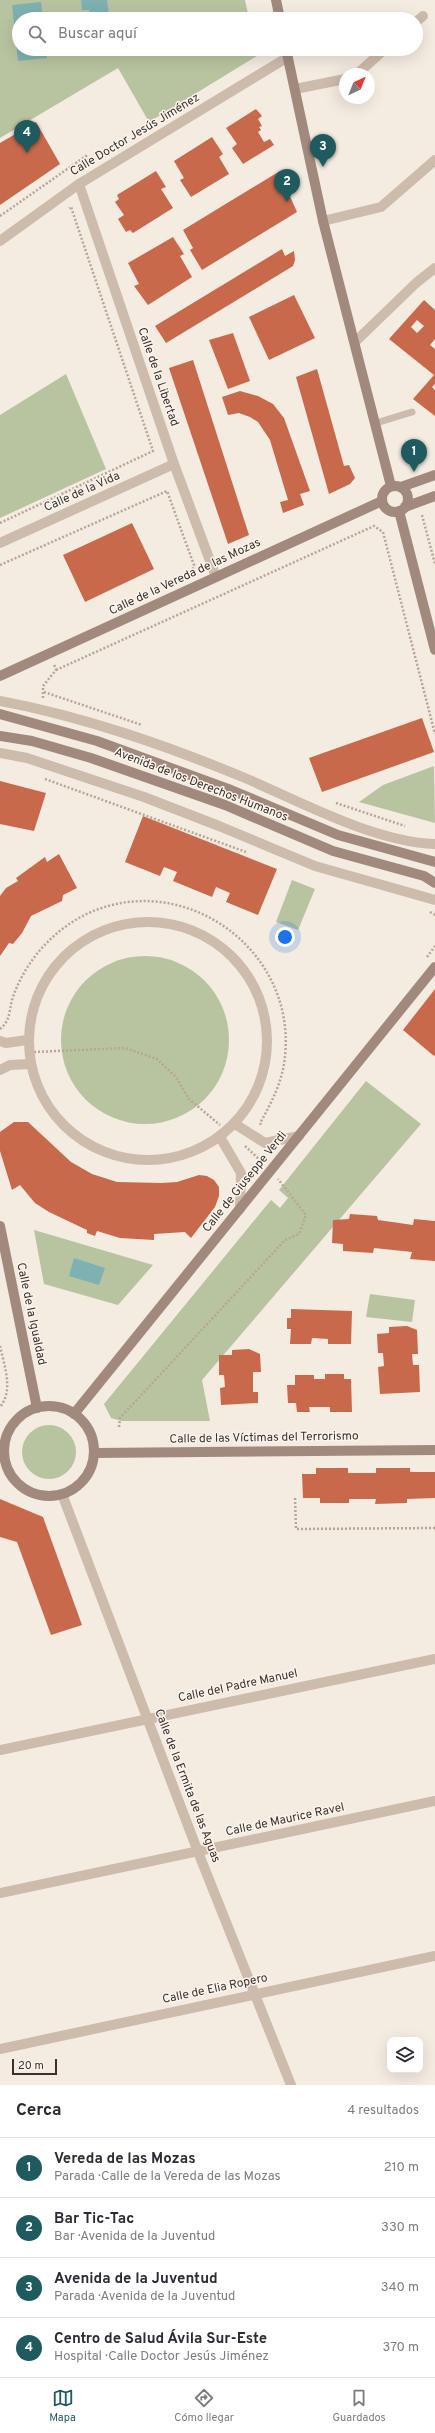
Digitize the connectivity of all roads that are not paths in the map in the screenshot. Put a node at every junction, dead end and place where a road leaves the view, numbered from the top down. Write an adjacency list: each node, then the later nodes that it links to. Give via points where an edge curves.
1 (276, 0): 2 (street)
2 (279, 12)
3 (282, 56): 10 (street, Calle Doctor Jesús Jiménez)
4 (288, 56): 8 (street)
5 (378, 56): 6 (street)
6 (364, 68)
7 (339, 80): 8 (street)
8 (295, 88): 11 (street)
9 (435, 160): 11 (street, via 381,207)
10 (79, 184): 12 (street, Calle Doctor Jesús Jiménez); 17 (street, Calle de la Libertad)
11 (323, 221): 14 (street)
12 (0, 241)
13 (435, 268): 14 (street)
14 (355, 342): 16 (street)
15 (412, 412): 16 (lane)
16 (376, 423): 19 (street)
17 (174, 464): 23 (street, Calle de la Vida); 24 (street, Calle de la Libertad)
18 (435, 475): 19 (street)
19 (396, 487): 21 (street, via 386,489); 22 (street, via 407,496)
20 (435, 496): 22 (street)
21 (382, 501): 22 (street, via 385,508 391,511); 24 (street, Calle de la Vereda de las Mozas)
22 (402, 509): 25 (street)
23 (0, 543)
24 (216, 577): 26 (street, Calle de la Vereda de las Mozas)
25 (435, 650)
26 (0, 676)
27 (0, 701): 31 (street, Avenida de los Derechos Humanos, via 40,708 171,748 368,831)
28 (0, 714): 32 (street, Avenida de los Derechos Humanos, via 112,747 231,790 338,835)
29 (0, 736): 33 (street, Avenida de los Derechos Humanos, via 32,741 91,758 225,805 333,851 424,876)
30 (0, 753): 34 (street, via 27,758 144,798 315,866)
31 (435, 844)
32 (435, 862)
33 (435, 883)
34 (435, 900)
35 (435, 967): 41 (street, Calle de Giuseppe Verdi)
36 (28, 1040): 37 (street); 38 (street); 40 (street, via 32,1009 44,980 63,956 87,937 116,925 147,921 185,928 206,937 231,955 251,980 263,1008 268,1039 264,1070 253,1099)
37 (0, 1041)
38 (30, 1064): 39 (street, via 10,1065); 42 (street, via 44,1102 70,1132 105,1153 144,1161 184,1156)
39 (0, 1070)
40 (232, 1127): 41 (street, via 265,1143); 42 (street)
41 (299, 1136): 43 (street, Calle de Giuseppe Verdi)
42 (220, 1137): 43 (street, via 241,1173)
43 (240, 1209): 46 (street, Calle de Giuseppe Verdi)
44 (0, 1226): 45 (street, Calle de la Igualdad)
45 (37, 1408): 46 (street, via 63,1408); 49 (street, via 19,1418 7,1436 4,1450 6,1464 12,1477 28,1490 48,1496)
46 (74, 1414): 48 (street, via 85,1424 92,1438)
47 (435, 1450): 48 (street, Calle de las Víctimas del Terrorismo)
48 (94, 1453): 49 (street, via 92,1467 85,1479 75,1488)
49 (62, 1494): 51 (street, Calle de la Ermita de las Aguas)
50 (435, 1659): 51 (street, Calle del Padre Manuel)
51 (148, 1718): 52 (street, Calle del Padre Manuel); 54 (street, Calle de la Ermita de las Aguas)
52 (0, 1750)
53 (435, 1801): 54 (street, Calle de Maurice Ravel)
54 (198, 1852): 55 (street, Calle de Maurice Ravel); 57 (street, Calle de la Ermita de las Aguas)
55 (0, 1893)
56 (435, 1956): 57 (street, Calle de Elia Ropero)
57 (254, 1993): 58 (street, Calle de Elia Ropero); 59 (street, Calle de la Ermita de las Aguas)
58 (0, 2049)
59 (291, 2085)

